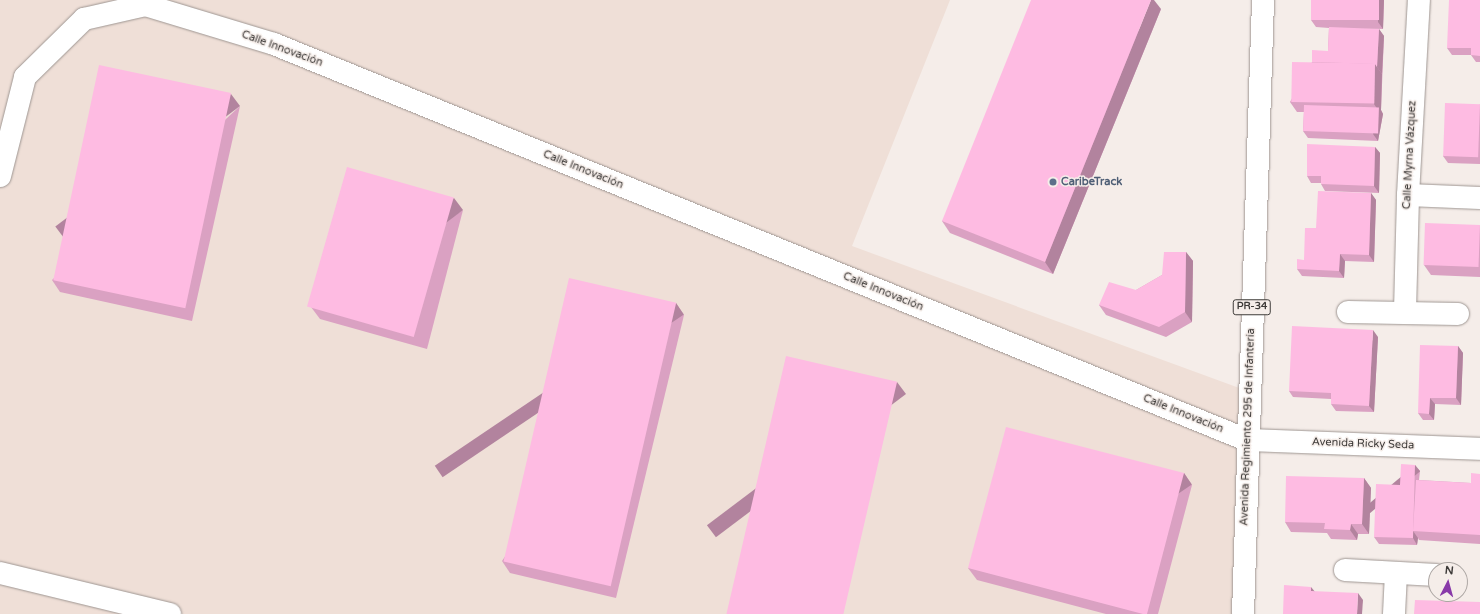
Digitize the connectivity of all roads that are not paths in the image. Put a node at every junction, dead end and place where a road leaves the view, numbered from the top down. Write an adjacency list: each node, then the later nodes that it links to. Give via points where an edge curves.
1 (1263, 0): 9 (street, Avenida Regimiento 295 de Infantería / PR-34)
2 (1419, 0): 4 (street, Calle Myrna Vázquez)
3 (0, 176): 9 (street, Calle Innovación, via 25,77 84,19 145,4 274,44)
4 (1408, 195): 5 (street); 6 (street, Calle Myrna Vázquez)
5 (1480, 198)
6 (1405, 311): 7 (street); 8 (street)
7 (1348, 312)
8 (1458, 314)
9 (1247, 440): 10 (street, Avenida Ricky Seda); 16 (street, Avenida Regimiento 295 de Infantería / PR-34)
10 (1480, 449)
11 (1345, 570): 13 (street)
12 (0, 573): 15 (street)
13 (1396, 573): 14 (street); 17 (street)
14 (1428, 575)
15 (170, 614)
16 (1243, 614)
17 (1394, 614)

